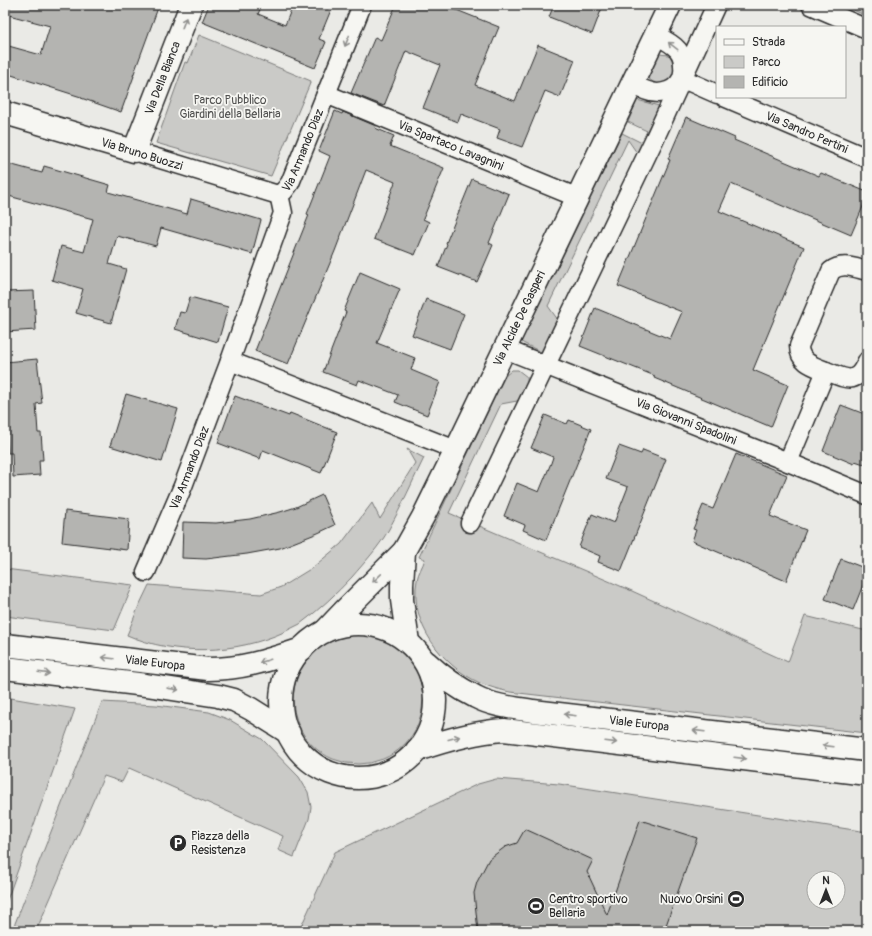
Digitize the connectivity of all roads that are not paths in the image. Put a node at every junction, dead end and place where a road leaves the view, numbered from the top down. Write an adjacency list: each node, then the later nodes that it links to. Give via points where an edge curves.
1 (191, 5): 14 (main road, Via Della Bianca, one-way to 1)
2 (362, 5): 10 (street, Via Armando Diaz, one-way to 10)
3 (670, 5): 7 (main road, Via Alcide De Gasperi)
4 (716, 5): 8 (street)
5 (811, 5): 6 (street)
6 (867, 29)
7 (655, 35): 8 (street, one-way to 7, via 681,54 674,46); 9 (main road, Via Alcide De Gasperi)
8 (683, 79): 9 (street, via 677,86 660,93); 11 (street); 22 (street)
9 (632, 84): 17 (main road, Via Alcide De Gasperi)
10 (326, 94): 16 (street, Via Armando Diaz, via 290,183); 17 (street, Via Spartaco Lavagnini)
11 (716, 94)
12 (726, 98): 15 (street, Via Sandro Pertini)
13 (5, 113): 14 (main road, Via Bruno Buozzi)
14 (134, 151): 16 (street, Via Bruno Buozzi)
15 (867, 158)
16 (279, 194): 20 (street, Via Armando Diaz, via 283,213)
17 (576, 198): 19 (main road, Via Alcide De Gasperi)
18 (867, 271): 23 (street, via 845,266 831,271 798,346 802,359)
19 (504, 349): 22 (street, Via Giovanni Spadolini); 24 (main road, Via Alcide De Gasperi)
20 (230, 361): 24 (street); 29 (street, Via Armando Diaz, via 183,486)
21 (867, 361): 23 (street, via 858,376 850,379)
22 (545, 365): 25 (street, Via Giovanni Spadolini); 27 (street)
23 (826, 371): 25 (street)
24 (456, 450): 28 (main road, Via Alcide De Gasperi)
25 (788, 462): 26 (street, Via Giovanni Spadolini)
26 (867, 495)
27 (470, 523)
28 (404, 551): 30 (main road, Via Alcide De Gasperi, one-way to 30); 31 (main road, Via Alcide De Gasperi, via 402,593)
29 (146, 572)
30 (325, 632): 31 (main road, Viale Europa, via 347,625 369,625 390,631); 33 (main road, Viale Europa)
31 (408, 642): 34 (main road, Viale Europa)
32 (5, 645): 33 (main road, Viale Europa, one-way to 32, via 252,665 208,669)
33 (302, 649): 36 (main road, Viale Europa, via 286,674 282,689 284,719)
34 (424, 661): 37 (main road, Viale Europa, via 432,678 435,706 430,728); 38 (main road, Viale Europa, one-way to 34, via 508,707 476,697)
35 (5, 668): 36 (main road, Viale Europa, one-way to 36, via 218,696 234,700)
36 (289, 733): 37 (main road, Viale Europa, via 305,756 316,765 334,773 353,777 366,777 390,770)
37 (417, 750): 39 (main road, Viale Europa, one-way to 39, via 449,739 504,730)
38 (867, 750)
39 (867, 774)

